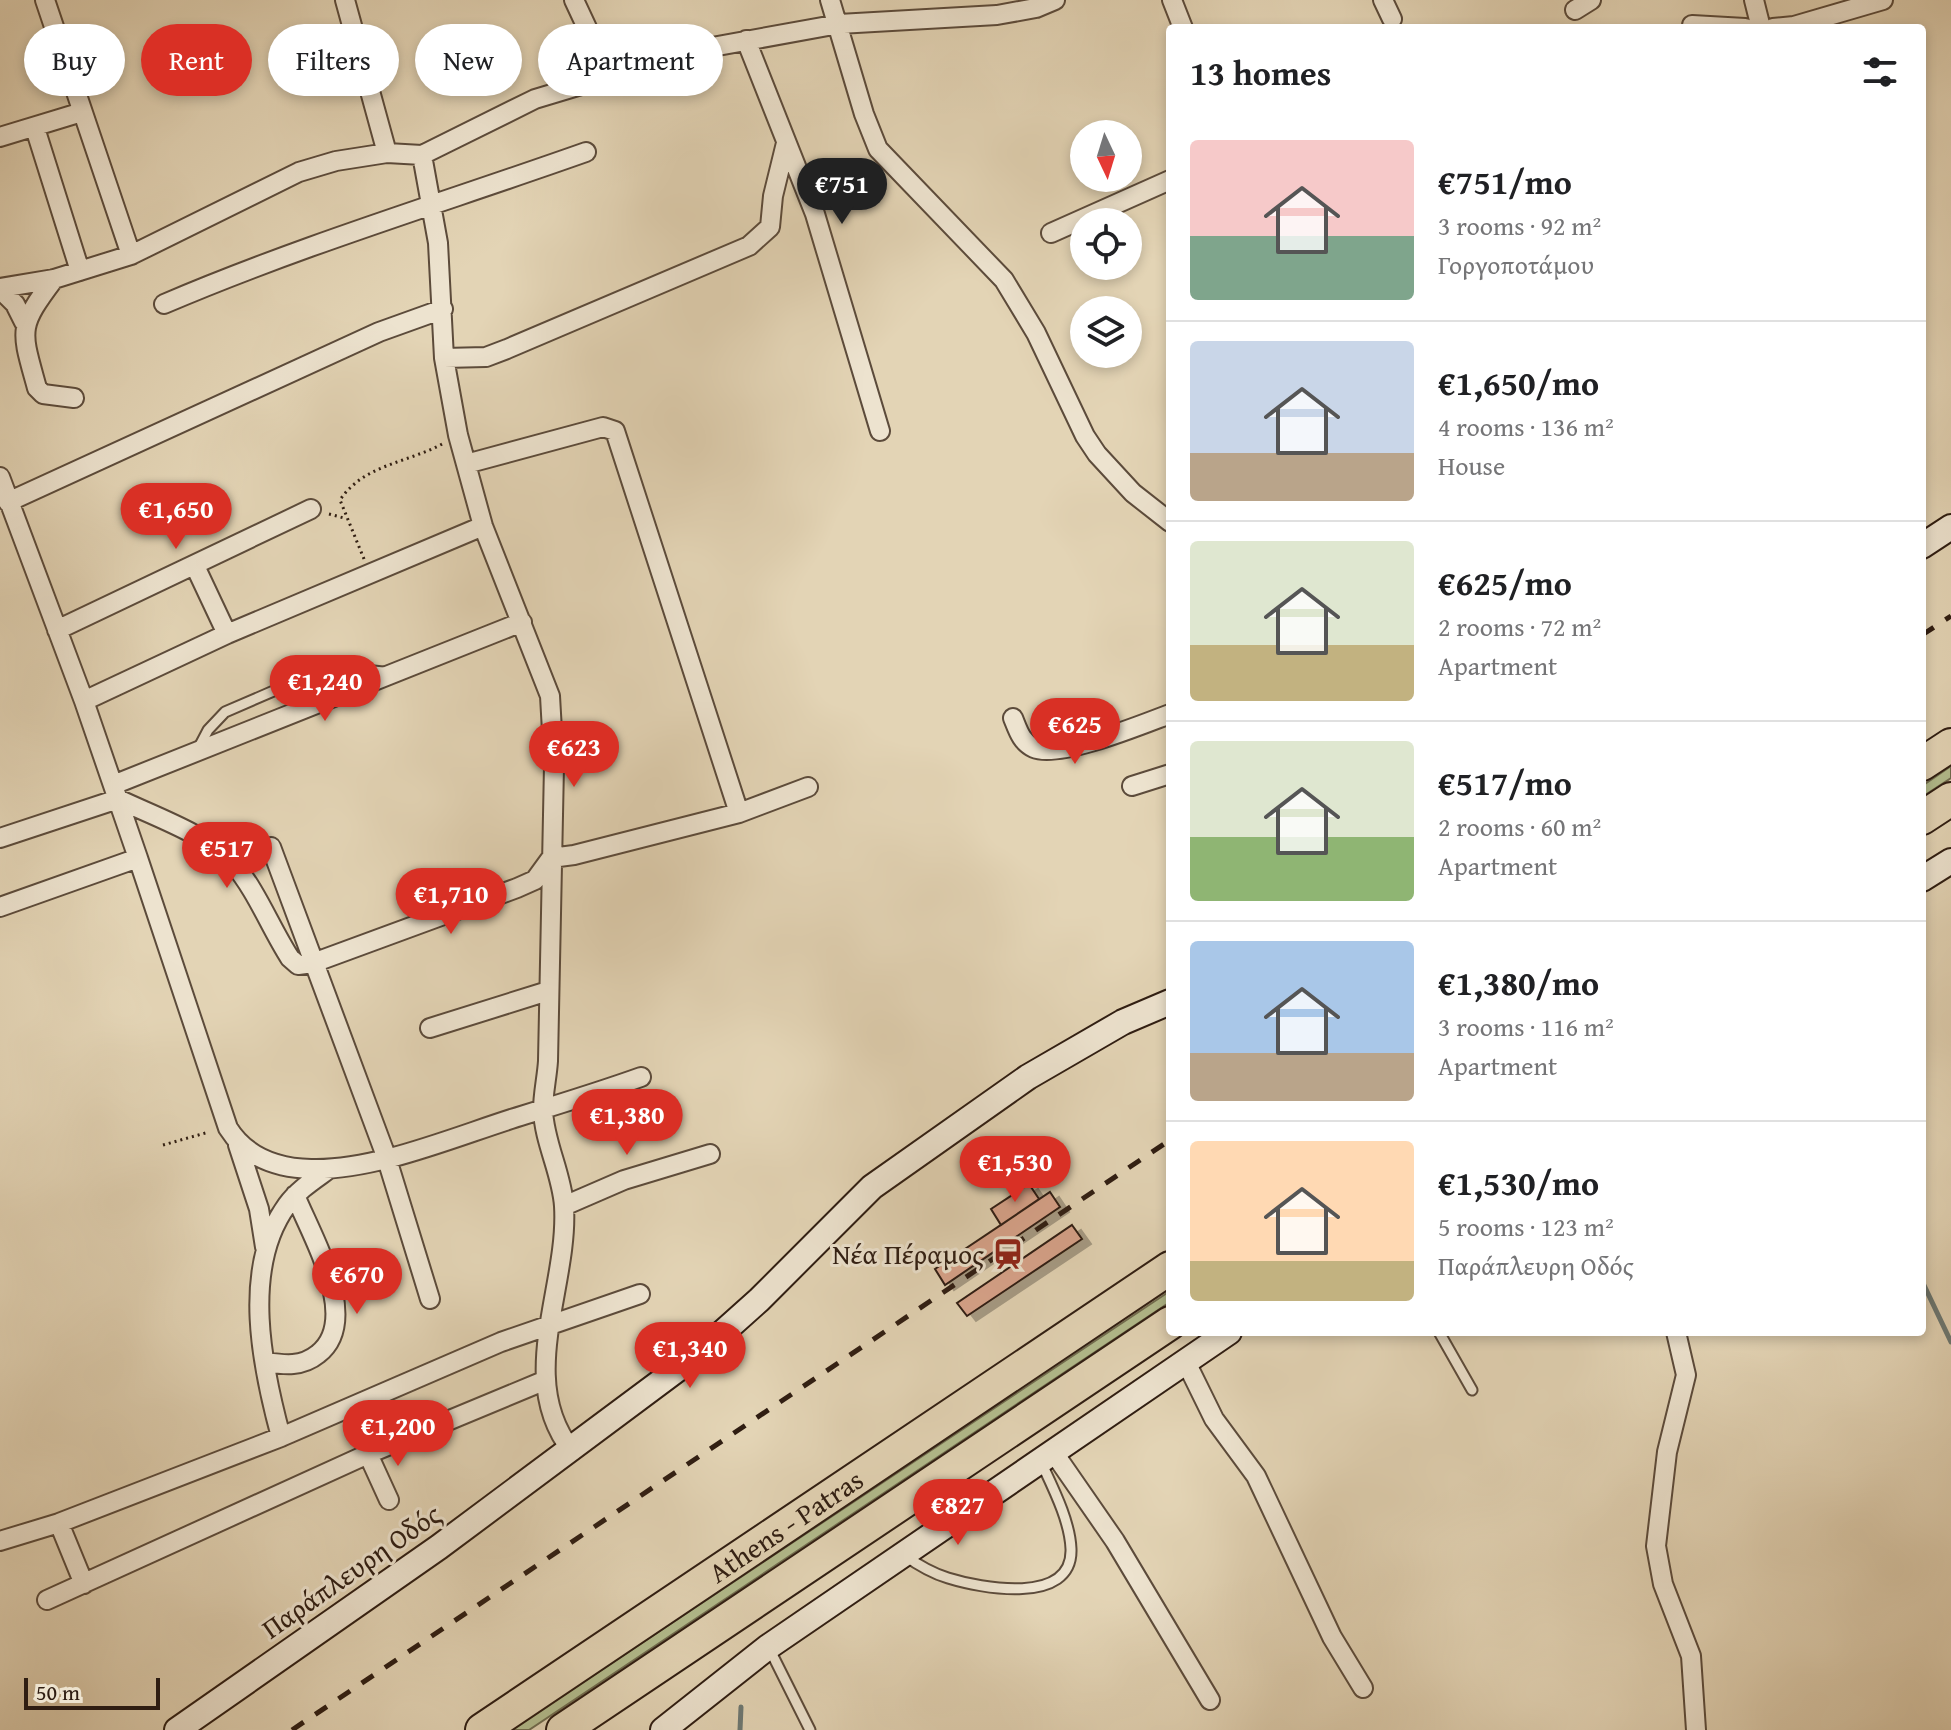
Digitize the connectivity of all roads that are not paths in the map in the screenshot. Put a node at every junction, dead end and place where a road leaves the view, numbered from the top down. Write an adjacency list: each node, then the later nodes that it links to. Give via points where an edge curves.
1 (45, 0): 19 (street)
2 (345, 0): 24 (street)
3 (574, 0): 11 (street)
4 (830, 0): 12 (street)
5 (1055, 0): 12 (street, via 997,15)
6 (1172, 0): 13 (street)
7 (1383, 0): 10 (street)
8 (1754, 0): 14 (street)
9 (1883, 0): 15 (street)
10 (1392, 19)
11 (585, 24)
12 (839, 24): 16 (street); 43 (street, via 878,149 987,258 1036,333 1097,454)
13 (1181, 24)
14 (1760, 24)
15 (1801, 24)
16 (746, 40): 17 (street); 22 (street)
17 (723, 46)
18 (551, 96): 25 (street, via 496,116)
19 (82, 112): 20 (street); 29 (street)
20 (35, 128): 21 (street); 30 (street)
21 (0, 137)
22 (786, 143): 36 (street, via 770,227 749,246 486,357); 38 (street, via 825,242)
23 (586, 152): 27 (street)
24 (387, 153): 25 (street); 29 (street, via 299,172)
25 (422, 155): 27 (street)
26 (1166, 182): 28 (street)
27 (432, 207): 33 (street, via 354,229); 34 (street)
28 (1051, 233)
29 (131, 255): 30 (street)
30 (80, 271): 31 (street)
31 (54, 279): 32 (street); 35 (street)
32 (0, 288): 35 (street)
33 (164, 304)
34 (443, 309): 36 (street); 41 (street, via 379,332)
35 (24, 322): 37 (street, via 37,388 43,394)
36 (444, 358): 39 (street)
37 (74, 398)
38 (880, 431)
39 (466, 464): 44 (street); 63 (street, via 603,427 615,431)
40 (0, 477): 41 (street)
41 (8, 502): 49 (street)
42 (311, 509): 47 (street)
43 (1166, 519)
44 (483, 526): 48 (street); 50 (street)
45 (1951, 527): 46 (main road)
46 (1926, 543)
47 (195, 566): 49 (street); 50 (street)
48 (522, 622): 51 (street); 68 (street, via 544,675 554,729)
49 (57, 630): 52 (street)
50 (227, 634): 52 (street)
51 (395, 673): 56 (street); 56 (lane, via 337,667 299,680 225,712)
52 (84, 701): 61 (street)
53 (1166, 715): 54 (street, via 1053,750 1031,747)
54 (1013, 718)
55 (1951, 745): 57 (highway)
56 (195, 754): 61 (street)
57 (1926, 761)
58 (1166, 775): 59 (street)
59 (1132, 786)
60 (808, 787): 63 (street)
61 (116, 792): 65 (street); 67 (street); 72 (street, via 231,860 290,958 298,965)
62 (1951, 799): 64 (highway)
63 (739, 813): 68 (street)
64 (1926, 815)
65 (0, 838)
66 (271, 847): 72 (street)
67 (138, 858): 71 (street); 78 (street)
68 (551, 858): 72 (street, via 535,880 517,888); 73 (street)
69 (1951, 861): 70 (main road)
70 (1926, 877)
71 (0, 907)
72 (313, 963): 80 (street)
73 (548, 991): 75 (street); 77 (street)
74 (1166, 1004): 98 (main road, Παράπλευρη Οδός, via 1064,1055 872,1187 702,1351)
75 (430, 1028)
76 (641, 1077): 77 (street)
77 (543, 1111): 80 (street); 83 (street)
78 (238, 1145): 81 (street, via 263,1160); 84 (street, via 259,1209)
79 (710, 1154): 83 (street, via 624,1180)
80 (386, 1156): 81 (street); 87 (street)
81 (329, 1169): 82 (street)
82 (295, 1195): 84 (street, via 275,1225); 94 (street, via 327,1273 335,1332 315,1357 298,1364)
83 (564, 1206): 88 (street)
84 (266, 1258): 94 (street, via 260,1315)
85 (1166, 1271): 107 (highway, Athens - Patras)
86 (640, 1294): 88 (street)
87 (430, 1299)
88 (549, 1325): 95 (street); 97 (street)
89 (1166, 1326): 110 (highway, Athens - Patras)
90 (1223, 1336): 93 (main road)
91 (1441, 1336): 96 (lane)
92 (1677, 1336): 119 (street, via 1686,1375 1665,1466 1656,1546 1663,1584 1691,1656)
93 (1185, 1360): 100 (main road); 111 (street, via 1214,1419 1256,1476 1332,1637)
94 (266, 1362): 97 (street)
95 (546, 1380): 98 (street, via 551,1418); 99 (street)
96 (1472, 1390)
97 (281, 1437): 102 (street)
98 (572, 1451): 115 (main road, Παράπλευρη Οδός)
99 (368, 1454): 101 (street); 105 (street)
100 (1048, 1458): 104 (main road); 104 (lane, via 1071,1550 1068,1568 1058,1578 1029,1590 1005,1589 950,1579); 112 (street, via 1115,1541)
101 (389, 1500)
102 (59, 1523): 103 (street); 105 (street)
103 (0, 1541)
104 (903, 1554): 109 (main road)
105 (84, 1584): 106 (street)
106 (47, 1600)
107 (668, 1605): 108 (highway); 116 (highway, Athens - Patras)
108 (595, 1626)
109 (768, 1647): 114 (main road); 118 (lane)
110 (686, 1648): 113 (highway); 117 (highway, Athens - Patras)
111 (1363, 1688)
112 (1210, 1700)
113 (621, 1716)
114 (673, 1725)
115 (177, 1730)
116 (482, 1730)
117 (563, 1730)
118 (810, 1730)
119 (1696, 1730)

